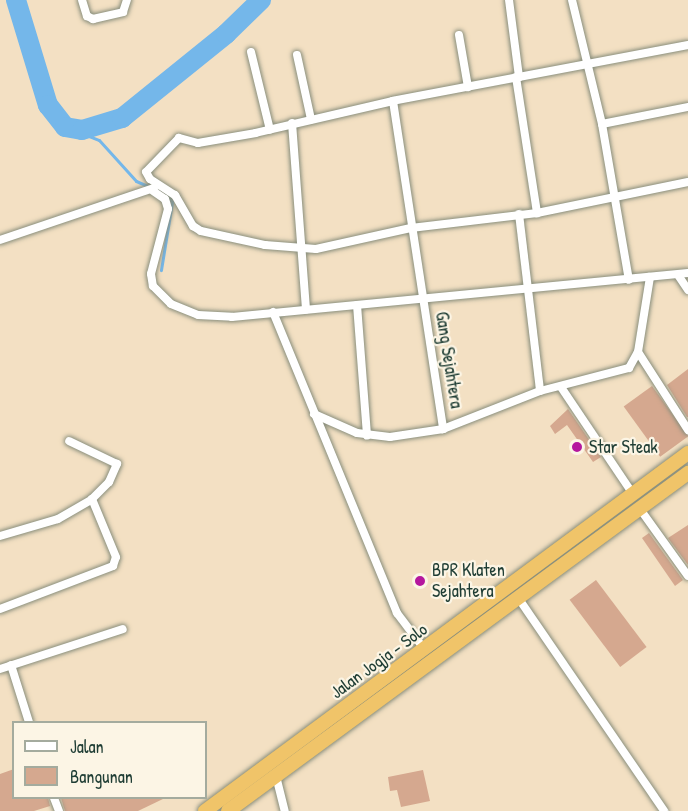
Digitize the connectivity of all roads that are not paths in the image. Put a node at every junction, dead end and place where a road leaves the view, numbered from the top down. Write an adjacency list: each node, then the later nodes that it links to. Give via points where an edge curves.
1 (82, 0): 2 (street, via 87,16 93,19 119,14)
2 (127, 0)
3 (508, 0): 10 (street)
4 (572, 0): 9 (street)
5 (459, 35): 11 (street)
6 (688, 45): 9 (street)
7 (251, 52): 17 (street)
8 (297, 55): 14 (street)
9 (588, 63): 10 (street); 16 (street)
10 (517, 77): 11 (street); 21 (street)
11 (468, 87): 12 (street)
12 (393, 101): 14 (street); 23 (street, Gang Sejahtera)
13 (688, 107): 16 (street)
14 (311, 119): 15 (street)
15 (292, 123): 17 (street); 25 (street)
16 (602, 124): 20 (street)
17 (270, 130): 19 (street, via 198,143 179,138 172,141 148,166 147,175)
18 (688, 182): 20 (street)
19 (154, 187): 24 (street); 25 (street, via 175,195 193,226 201,231); 35 (street, via 168,209 151,274 155,291 184,313)
20 (616, 196): 21 (street); 29 (street)
21 (537, 213): 22 (street)
22 (519, 214): 23 (street); 30 (street)
23 (411, 228): 25 (street, via 316,249); 32 (street, Gang Sejahtera)
24 (0, 240)
25 (301, 248): 34 (street)
26 (688, 273): 27 (street)
27 (678, 275): 28 (street); 31 (street)
28 (650, 278): 29 (street); 36 (street)
29 (629, 279): 30 (street)
30 (527, 288): 32 (street); 38 (street)
31 (688, 290)
32 (421, 296): 33 (street); 40 (street, Gang Sejahtera)
33 (357, 305): 34 (street); 42 (street)
34 (306, 309): 35 (street)
35 (273, 312): 39 (street)
36 (638, 352): 37 (street, via 629,368); 41 (street)
37 (561, 387): 38 (street); 46 (street)
38 (540, 391): 40 (street)
39 (314, 414): 42 (street); 54 (street, via 397,613)
40 (443, 429): 42 (street, via 390,437)
41 (688, 430)
42 (367, 436)
43 (69, 441): 47 (street, via 117,464 109,482)
44 (688, 453): 46 (highway, Jalan Jogja - Solo)
45 (688, 473): 48 (highway, Jalan Jogja - Solo)
46 (633, 494): 54 (highway, Jalan Jogja - Solo)
47 (92, 499): 49 (street, via 58,519); 52 (street, via 116,557 113,566 106,572)
48 (640, 509): 50 (street); 51 (highway, Jalan Jogja - Solo)
49 (0, 536)
50 (688, 576)
51 (519, 599): 58 (highway, Jalan Jogja - Solo); 62 (street)
52 (0, 609)
53 (123, 629): 55 (street)
54 (426, 651): 59 (highway, Jalan Jogja - Solo)
55 (11, 665): 56 (street); 57 (street)
56 (0, 669)
57 (28, 721)
58 (276, 776): 60 (highway, Jalan Jogja - Solo); 61 (street)
59 (205, 811)
60 (228, 811)
61 (285, 811)
62 (664, 811)

